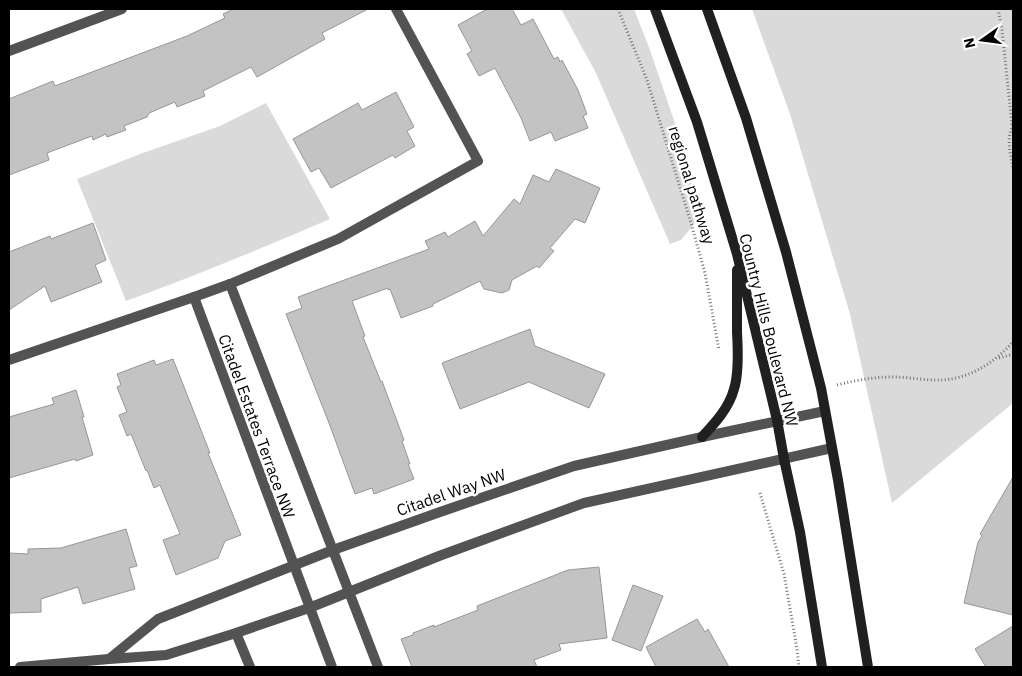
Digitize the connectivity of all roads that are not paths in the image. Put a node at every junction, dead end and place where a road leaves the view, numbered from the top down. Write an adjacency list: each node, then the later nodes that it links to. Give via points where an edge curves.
1 (122, 9): 5 (street)
2 (396, 9): 7 (street, via 478,161 338,239)
3 (655, 9): 6 (main road, Country Hills Boulevard NW, via 697,122)
4 (707, 9): 10 (main road, Country Hills Boulevard NW, via 746,118 786,252)
5 (9, 51)
6 (737, 254): 11 (main road, Country Hills Boulevard NW); 12 (main road, via 738,354 734,389 722,413)
7 (230, 284): 8 (street); 15 (street, Citadel Estates Terrace NW)
8 (194, 297): 9 (street); 16 (street, Citadel Estates Terrace NW)
9 (9, 360)
10 (825, 411): 11 (street, Citadel Way NW); 13 (main road, Country Hills Boulevard NW)
11 (777, 420): 12 (street, Citadel Way NW); 14 (main road, Country Hills Boulevard NW)
12 (702, 437): 15 (street, Citadel Way NW, via 574,466)
13 (832, 448): 14 (street); 26 (main road, Country Hills Boulevard NW)
14 (784, 459): 17 (street, via 584,503); 25 (main road, Country Hills Boulevard NW, via 800,532)
15 (333, 550): 16 (street, Citadel Way NW); 17 (street, Citadel Estates Terrace NW)
16 (293, 565): 18 (street, Citadel Estates Terrace NW); 20 (street, Citadel Way NW, via 158,619)
17 (348, 592): 18 (street); 24 (street, Citadel Estates Terrace NW)
18 (309, 608): 19 (street); 23 (street, Citadel Estates Terrace NW)
19 (236, 633): 20 (street, via 166,655); 22 (street)
20 (109, 659): 21 (street)
21 (20, 667)
22 (250, 667)
23 (332, 667)
24 (378, 667)
25 (822, 667)
26 (868, 667)

